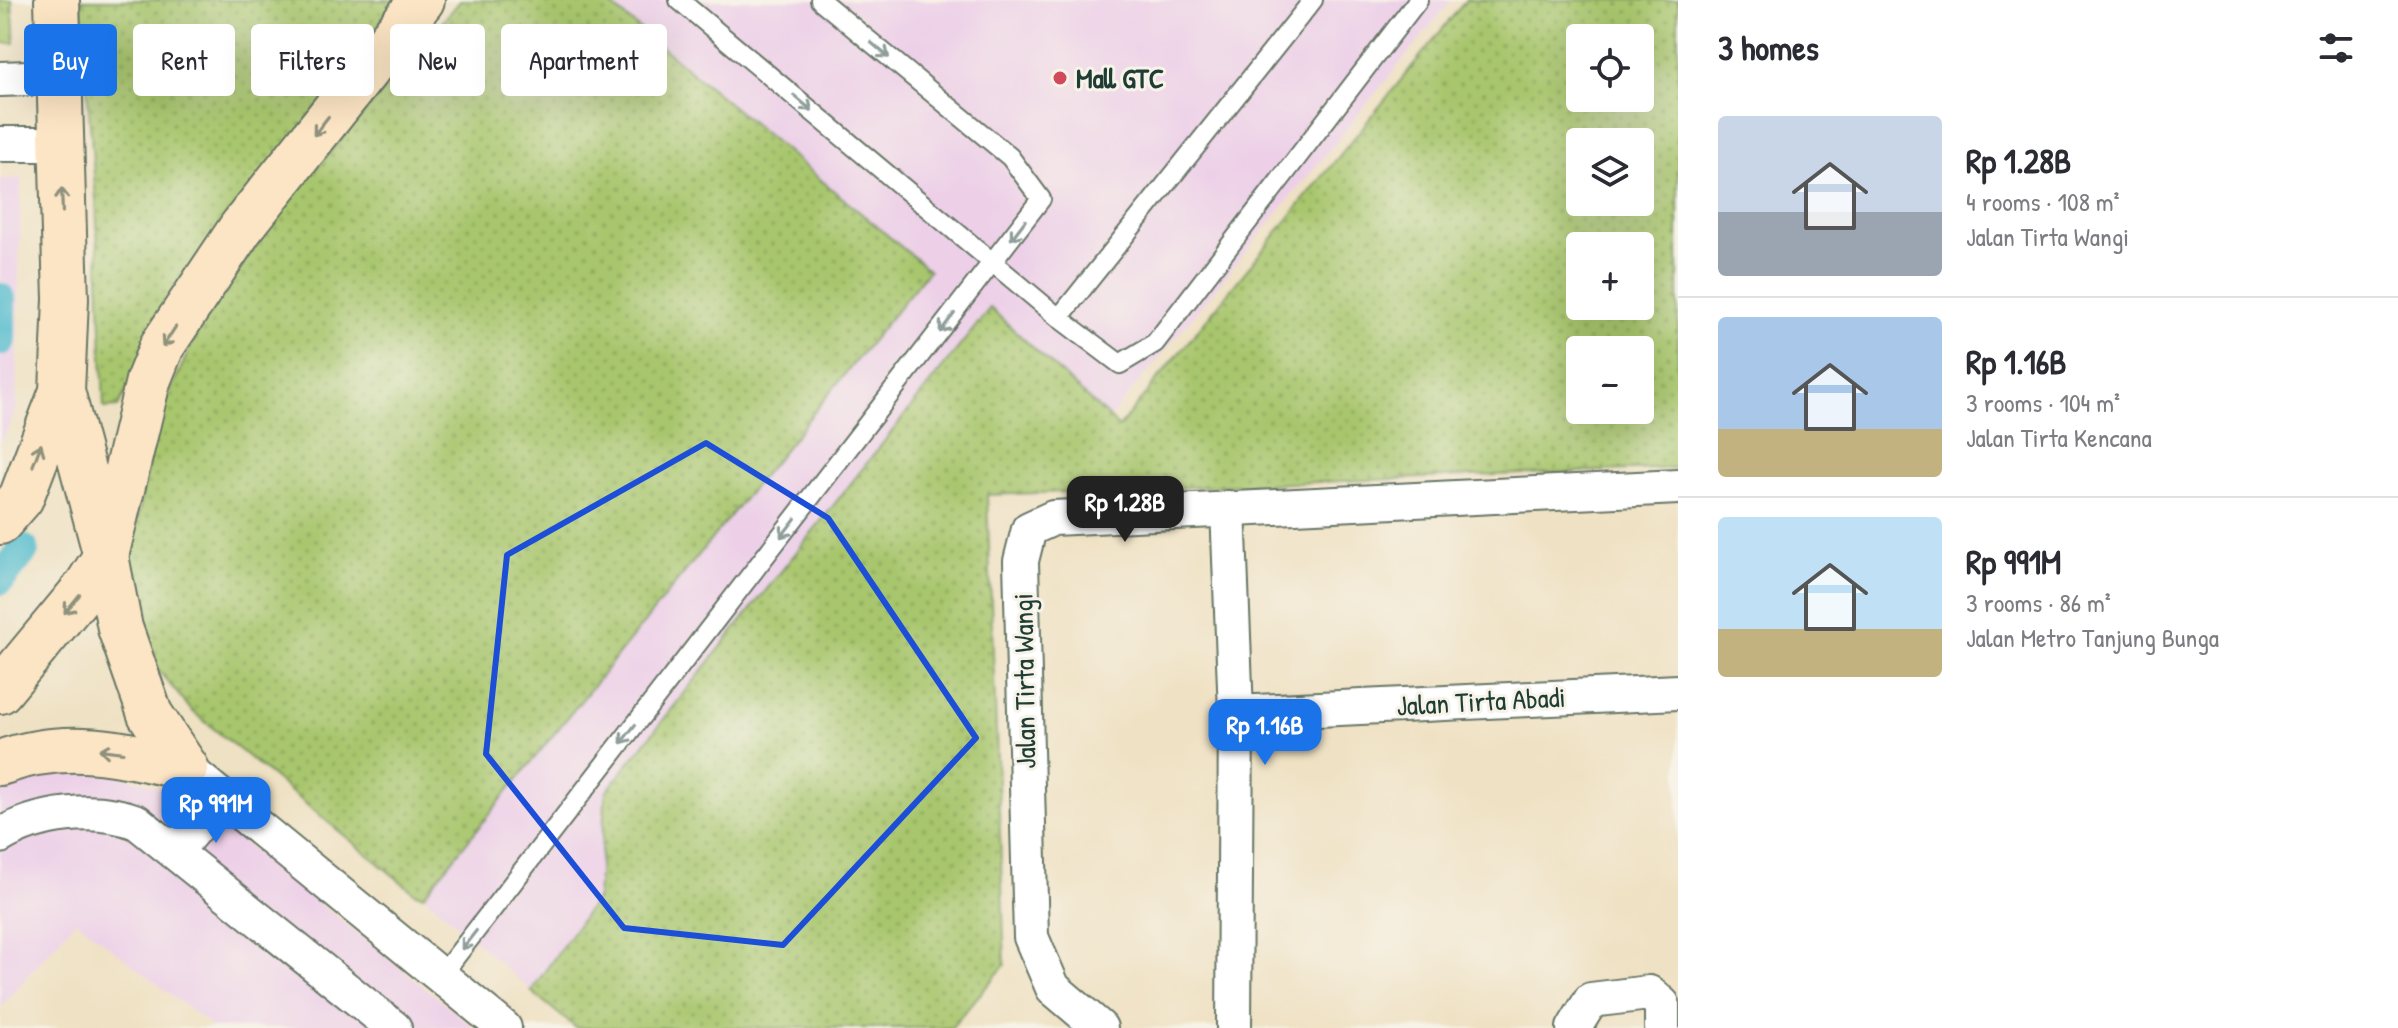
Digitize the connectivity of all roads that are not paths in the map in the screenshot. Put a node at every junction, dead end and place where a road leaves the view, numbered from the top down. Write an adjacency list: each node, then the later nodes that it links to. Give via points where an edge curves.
1 (57, 0): 7 (main road)
2 (422, 0): 16 (main road, one-way to 16, via 241,228 162,346 148,381)
3 (679, 0): 10 (lane, one-way to 10)
4 (820, 0): 10 (lane, one-way to 10, via 1010,157 1041,199)
5 (1313, 0): 11 (lane)
6 (1418, 0): 11 (lane, via 1155,343 1120,364)
7 (48, 24)
8 (28, 96): 9 (main road)
9 (31, 144): 12 (main road, one-way to 9, via 66,299)
10 (995, 261): 11 (lane); 25 (lane, one-way to 25)
11 (1059, 318)
12 (62, 391): 15 (main road, one-way to 12, via 21,498); 16 (main road)
13 (1678, 487): 14 (street, Jalan Tirta Wangi)
14 (1228, 508): 19 (street); 28 (street, Jalan Tirta Wangi, via 1045,519 1029,529 1022,545 1031,937 1053,988)
15 (0, 522)
16 (106, 556): 17 (main road, one-way to 17); 21 (main road, via 120,628 143,696)
17 (0, 691)
18 (1678, 692): 19 (street, Jalan Tirta Abadi)
19 (1236, 713): 29 (street)
20 (0, 763): 21 (main road, one-way to 20, via 102,749 43,750)
21 (186, 768): 22 (street)
22 (221, 797): 24 (street); 25 (street)
23 (0, 836): 24 (street, via 88,812 137,822)
24 (176, 850): 26 (street)
25 (440, 977): 27 (street)
26 (394, 1028)
27 (504, 1028)
28 (1100, 1028)
29 (1234, 1028)
30 (1574, 1028): 31 (street, via 1591,1000 1649,993 1662,1004)
31 (1662, 1028)

